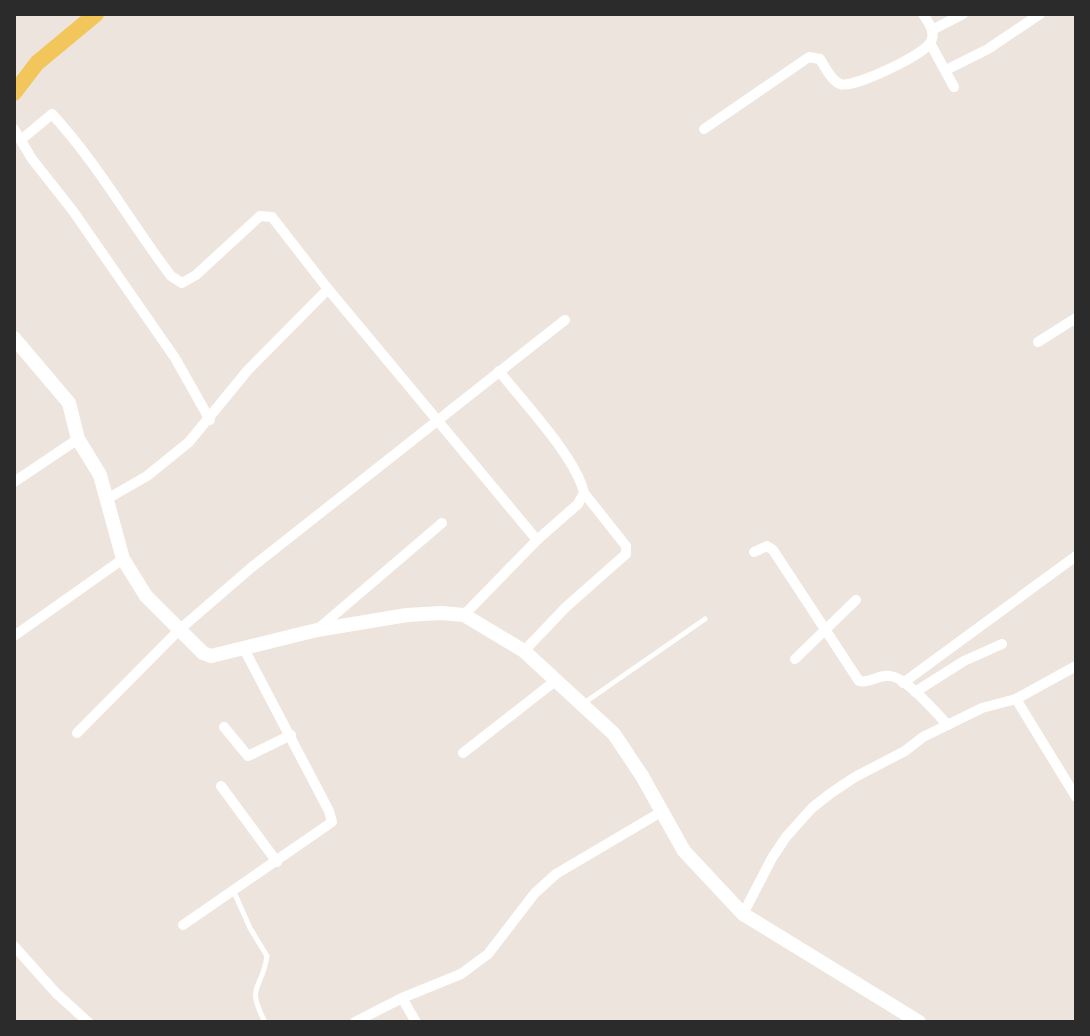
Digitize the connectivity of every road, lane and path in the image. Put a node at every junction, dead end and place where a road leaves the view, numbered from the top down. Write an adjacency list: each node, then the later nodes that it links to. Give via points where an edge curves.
1 (96, 14): 9 (main road, via 37,63)
2 (923, 14): 5 (street)
3 (963, 14): 5 (street)
4 (1040, 14): 7 (street)
5 (932, 30): 6 (street)
6 (930, 43): 7 (street); 11 (street, via 871,77 844,85 833,79 820,59 809,57)
7 (946, 70): 8 (street)
8 (954, 87)
9 (14, 93)
10 (14, 129): 12 (street)
11 (704, 129)
12 (22, 139): 13 (street, via 52,114 79,143 177,281 196,275 264,214 277,222); 19 (street, via 175,358)
13 (328, 289): 19 (street, via 247,371); 20 (street)
14 (1076, 318): 17 (street)
15 (565, 320): 18 (street)
16 (14, 338): 21 (street, via 63,393)
17 (1038, 342)
18 (499, 371): 20 (street); 23 (street, via 569,460)
19 (210, 420): 24 (street, via 160,466)
20 (438, 421): 26 (street); 35 (street)
21 (78, 439): 22 (street); 24 (street, via 100,475)
22 (14, 482)
23 (584, 493): 26 (street); 40 (street, via 626,546 626,554)
24 (107, 499): 29 (street)
25 (442, 523): 36 (street)
26 (537, 540): 31 (street)
27 (754, 552): 34 (street, via 767,546 773,550)
28 (1076, 556): 44 (street)
29 (123, 559): 35 (street, via 146,596); 37 (street)
30 (856, 600): 34 (street)
31 (464, 615): 36 (street, via 407,615); 40 (street)
32 (705, 619): 47 (lane)
33 (14, 622): 37 (street)
34 (824, 627): 41 (street); 44 (street, via 859,681 891,676)
35 (179, 630): 39 (street, via 211,656); 50 (street)
36 (317, 630): 39 (street)
37 (17, 634)
38 (1002, 644): 45 (street)
39 (243, 647): 51 (street)
40 (524, 651): 43 (street)
41 (795, 659)
42 (1076, 666): 46 (street)
43 (555, 681): 47 (street); 52 (street)
44 (903, 683): 45 (street)
45 (915, 692): 48 (street)
46 (1016, 699): 48 (street); 54 (street)
47 (583, 704): 55 (street, via 614,734)
48 (948, 725): 58 (street, via 855,777 812,808 772,858)
49 (224, 727): 51 (street, via 248,756)
50 (77, 733)
51 (291, 735): 56 (street, via 332,822)
52 (463, 753)
53 (221, 786): 56 (street)
54 (1076, 797)
55 (661, 812): 58 (street, via 684,851); 61 (street, via 556,874 476,964)
56 (277, 862): 57 (street)
57 (234, 891): 59 (street); 63 (lane, via 267,956 254,992)
58 (743, 914): 66 (street)
59 (183, 925)
60 (15, 949): 62 (street)
61 (402, 998): 64 (street); 65 (street)
62 (88, 1022)
63 (265, 1022)
64 (355, 1022)
65 (416, 1022)
66 (919, 1022)

